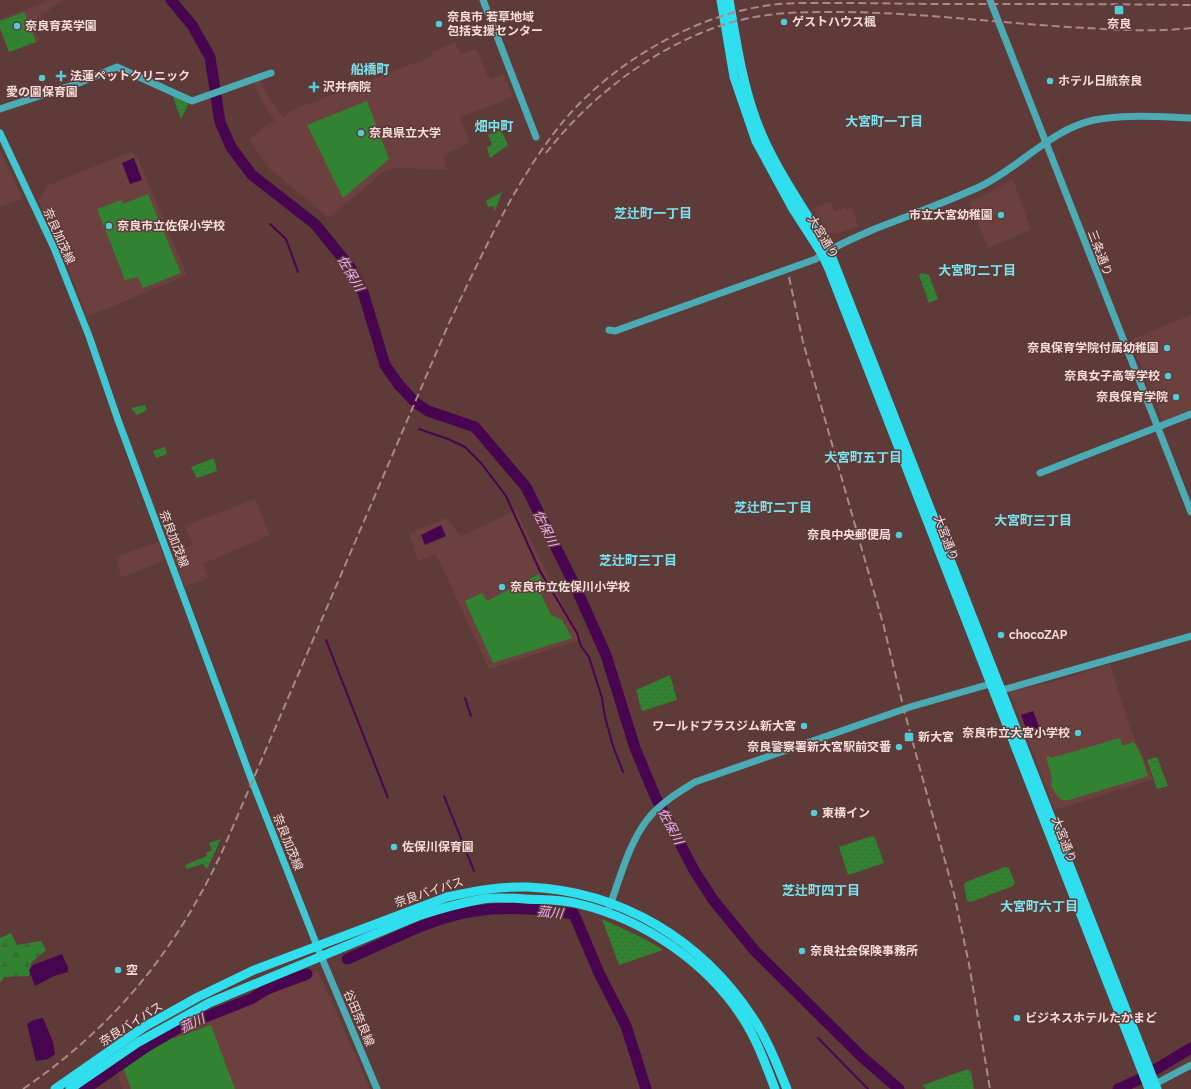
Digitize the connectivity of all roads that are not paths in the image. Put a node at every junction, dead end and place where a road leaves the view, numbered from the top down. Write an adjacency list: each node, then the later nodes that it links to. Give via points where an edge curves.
1 (483, 0): 9 (street)
2 (721, 0): 11 (highway, 大宮通り, via 734,77 756,141 793,209)
3 (729, 0): 11 (highway, 大宮通り, via 741,66 754,115)
4 (990, 0): 10 (street, 三条通り)
5 (271, 73): 6 (street, via 192,101 117,67 79,83)
6 (0, 109)
7 (1191, 118): 10 (street, via 1144,117 1093,121)
8 (0, 133): 21 (main road, 奈良加茂線, via 54,248 94,349 252,782)
9 (536, 137)
10 (1045, 142): 11 (street, via 979,187); 14 (street, 三条通り)
11 (825, 252): 12 (street, via 816,259 737,288 615,331); 18 (highway, 大宮通り); 19 (highway, 大宮通り)
12 (609, 330)
13 (1191, 414): 14 (street)
14 (1157, 426): 15 (street); 16 (street, 三条通り)
15 (1040, 472)
16 (1191, 512)
17 (1191, 636): 19 (street)
18 (990, 684): 19 (street); 20 (street, via 910,708 695,782 668,800 648,819 635,841); 23 (highway, 大宮通り)
19 (1002, 689): 23 (highway, 大宮通り)
20 (609, 908): 21 (highway, 奈良バイパス, via 582,894 553,889 527,887 476,890 419,906); 22 (highway, 奈良バイパス, via 558,900 483,899 418,916); 29 (highway, 奈良バイパス, via 673,946 691,960 726,996 744,1020 759,1047); 30 (highway, 奈良バイパス, via 656,924 686,943 725,979 754,1018 769,1045)
21 (317, 946): 22 (main road, 奈良加茂線); 26 (highway, 奈良バイパス, via 254,970 198,997 144,1027)
22 (321, 956): 27 (highway, 奈良バイパス, via 209,1003 137,1043); 28 (street, 谷田奈良線)
23 (1144, 1062): 25 (highway, 大宮通り)
24 (1191, 1065): 25 (street)
25 (1153, 1086)
26 (55, 1089)
27 (70, 1089)
28 (377, 1089)
29 (775, 1089)
30 (786, 1089)

